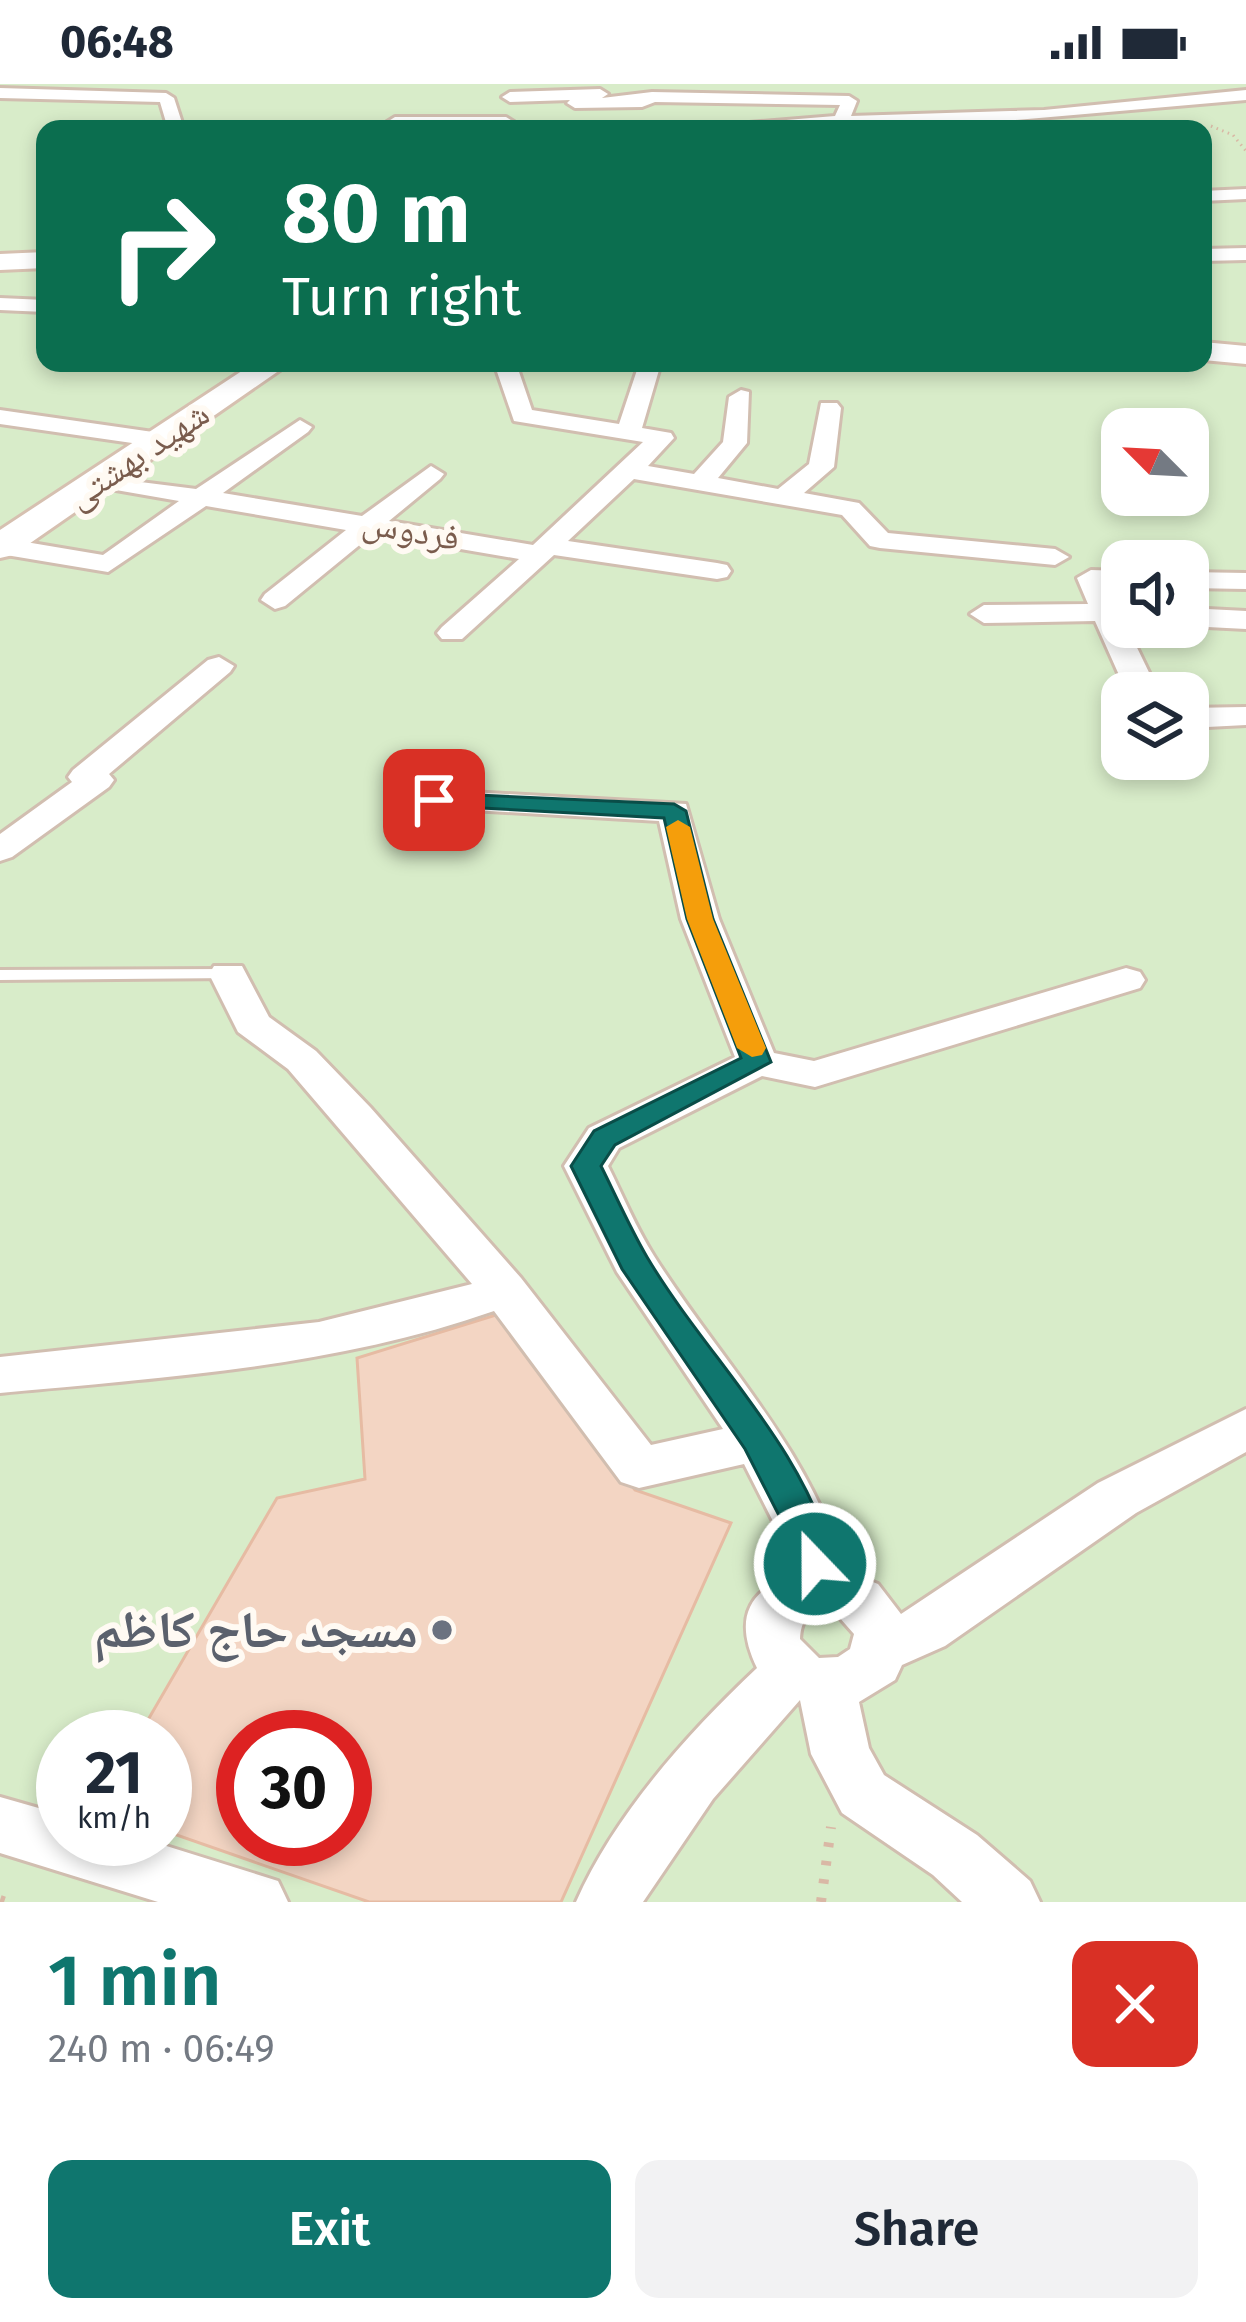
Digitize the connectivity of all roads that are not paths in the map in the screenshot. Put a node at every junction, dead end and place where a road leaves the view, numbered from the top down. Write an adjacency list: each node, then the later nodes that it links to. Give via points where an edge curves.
1 (1146, 84): 9 (street)
2 (1201, 84): 8 (street)
3 (33, 89): 4 (street); 6 (street)
4 (164, 91): 13 (street)
5 (511, 91): 7 (street)
6 (1, 94)
7 (652, 97): 10 (street); 14 (street, via 849,101)
8 (1241, 99): 9 (street)
9 (1179, 101): 15 (street)
10 (575, 104)
11 (134, 116): 12 (street)
12 (162, 120)
13 (175, 120)
14 (841, 120)
15 (991, 120)
16 (1246, 194): 17 (street)
17 (1212, 196)
18 (1246, 254): 19 (street)
19 (1212, 255)
20 (36, 260): 21 (street)
21 (0, 262)
22 (0, 304): 23 (street)
23 (36, 306)
24 (1212, 340): 25 (street)
25 (1246, 342)
26 (1212, 353): 27 (street)
27 (1246, 355)
28 (262, 372): 36 (street, شهید بهشتی)
29 (508, 372): 35 (street, via 522,416)
30 (648, 372): 35 (street)
31 (741, 397): 40 (street, via 735,443)
32 (829, 408): 42 (street, via 820,467)
33 (0, 417): 36 (street)
34 (300, 427): 41 (street)
35 (628, 431): 37 (street, via 662,438)
36 (160, 440): 39 (street, شهید بهشتی)
37 (629, 470): 40 (street); 45 (street)
38 (431, 474): 43 (street)
39 (102, 481): 41 (street, فردوس); 44 (street, شهید بهشتی)
40 (699, 484): 42 (street)
41 (200, 496): 43 (street, فردوس); 44 (street, via 108,564)
42 (781, 499): 46 (street, via 850,509 880,540)
43 (372, 523): 45 (street, فردوس); 50 (street)
44 (1, 546)
45 (544, 549): 47 (street, فردوس); 55 (street)
46 (1055, 557)
47 (717, 571)
48 (1209, 580): 49 (street)
49 (1246, 581)
50 (275, 599)
51 (1101, 613): 52 (street)
52 (984, 614)
53 (1209, 617): 54 (street)
54 (1246, 620)
55 (452, 633)
56 (219, 666): 60 (street, via 85,777 97,779)
57 (1246, 716): 58 (street)
58 (1209, 717)
59 (434, 800): 64 (street, via 674,811 700,919)
60 (0, 850)
61 (229, 974): 62 (lane); 65 (street, via 252,1024 302,1060)
62 (0, 975)
63 (1126, 980): 64 (street, via 815,1074)
64 (757, 1062): 68 (street, via 604,1138 586,1166 633,1262)
65 (504, 1290): 66 (street, via 402,1325); 68 (street, via 640,1468)
66 (0, 1375)
67 (1246, 1428): 70 (street, via 1117,1498 925,1629)
68 (758, 1441): 69 (street, via 809,1539)
69 (821, 1588): 70 (street, via 867,1605); 71 (street, via 775,1612 771,1643)
70 (881, 1649): 71 (street, via 863,1674)
71 (810, 1677): 74 (street, via 741,1718); 75 (street, via 863,1794 955,1855)
72 (0, 1825): 73 (street)
73 (256, 1902)
74 (608, 1902)
75 (1008, 1902)

